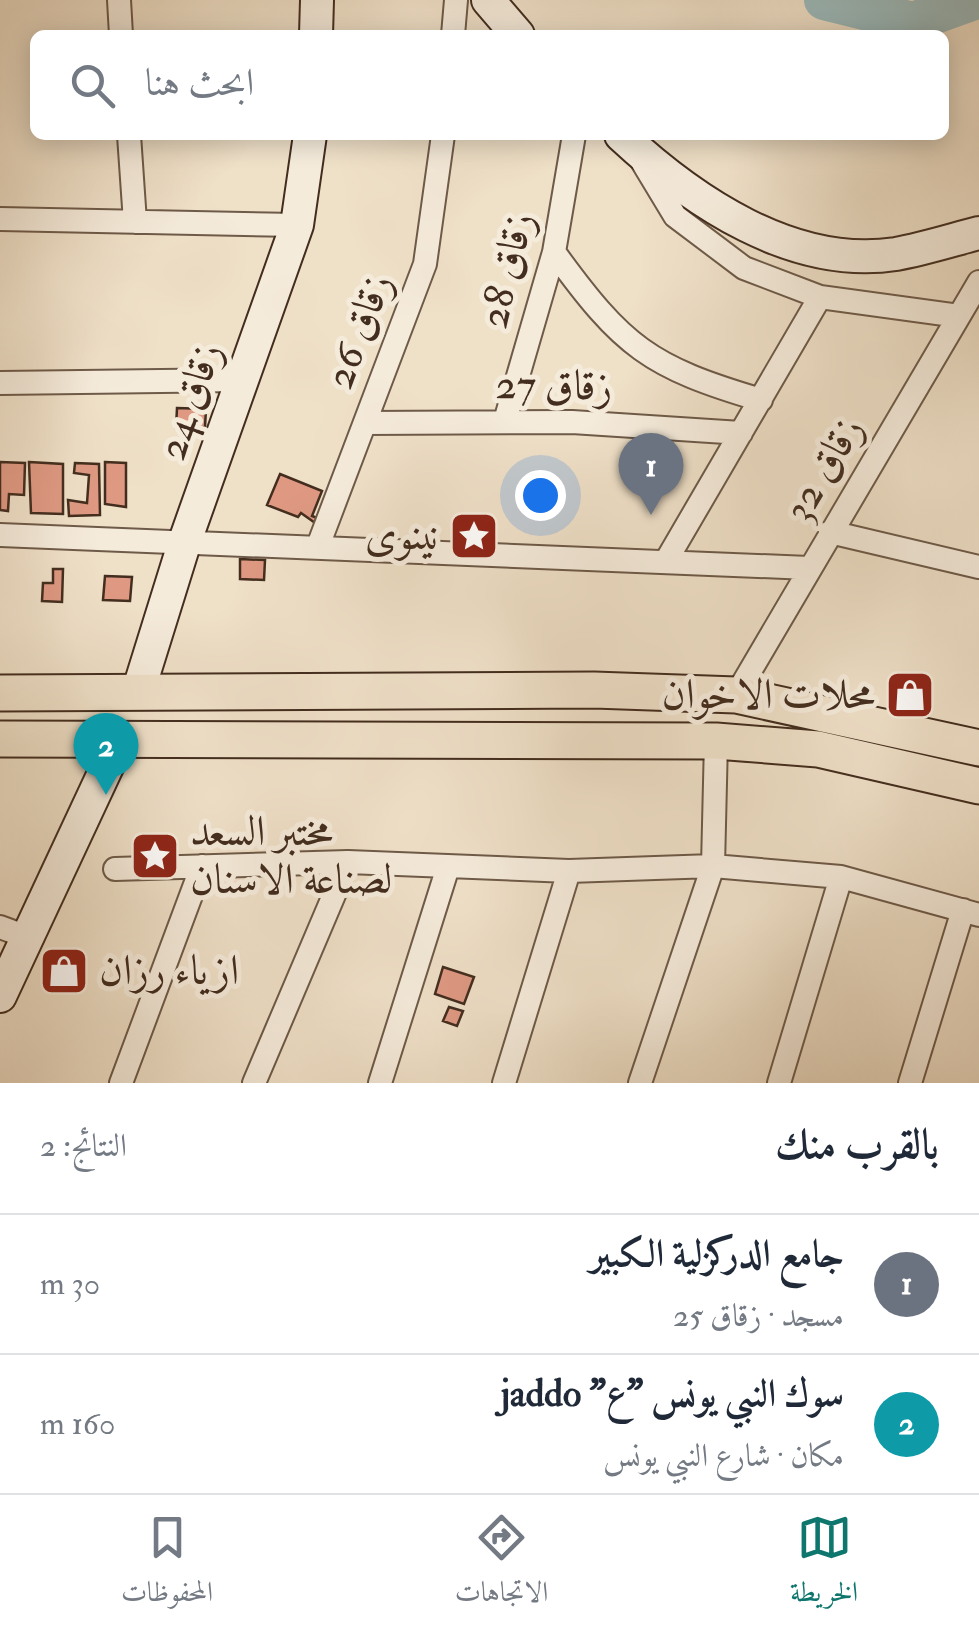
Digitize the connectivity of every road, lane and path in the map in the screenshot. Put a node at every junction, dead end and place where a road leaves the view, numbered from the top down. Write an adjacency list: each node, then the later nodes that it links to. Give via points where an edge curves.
1 (119, 0): 5 (street)
2 (317, 0): 6 (street)
3 (456, 0): 7 (street)
4 (488, 0): 8 (street)
5 (121, 30)
6 (316, 30)
7 (453, 30)
8 (514, 30)
9 (128, 140): 15 (street)
10 (309, 140): 16 (street, زقاق 24)
11 (442, 140): 26 (street, زقاق 26, via 425,264)
12 (573, 140): 18 (street, زقاق 28)
13 (627, 141): 17 (street, via 714,208 820,252 894,254); 20 (street, via 675,216 744,268)
14 (0, 219): 15 (street)
15 (135, 222): 16 (street)
16 (297, 225): 22 (street, زقاق 24)
17 (979, 233)
18 (554, 252): 24 (street, via 611,325 654,362); 25 (street, زقاق 28)
19 (979, 282): 21 (street, زقاق 32)
20 (820, 297): 21 (street); 24 (street)
21 (959, 316): 28 (street, زقاق 32)
22 (242, 380): 23 (street); 30 (street, زقاق 24)
23 (0, 383)
24 (761, 400): 27 (street)
25 (505, 421): 26 (street, زقاق 27); 27 (street, زقاق 27)
26 (364, 422): 31 (street, زقاق 26)
27 (741, 433): 32 (street)
28 (830, 532): 33 (street); 34 (street, زقاق 32)
29 (0, 535): 30 (street)
30 (186, 541): 31 (street); 35 (street, زقاق 24)
31 (318, 546): 32 (street)
32 (666, 562): 34 (street)
33 (979, 567)
34 (809, 568): 37 (street, زقاق 32)
35 (138, 692): 36 (main road); 37 (main road, via 594,690)
36 (0, 694)
37 (736, 696): 41 (main road)
38 (0, 739): 39 (main road)
39 (120, 739): 40 (main road); 51 (street)
40 (716, 741): 42 (main road, via 818,749); 45 (street)
41 (979, 748)
42 (979, 786)
43 (348, 862): 44 (street); 47 (street); 54 (street)
44 (202, 866): 46 (street); 53 (street)
45 (713, 866): 48 (street); 49 (street); 57 (street)
46 (115, 869)
47 (448, 870): 48 (street); 55 (street)
48 (569, 871): 56 (street)
49 (841, 876): 50 (street); 58 (street)
50 (971, 912): 59 (street)
51 (14, 932): 52 (street)
52 (0, 996)
53 (127, 1082)
54 (254, 1083)
55 (380, 1083)
56 (504, 1083)
57 (640, 1083)
58 (779, 1083)
59 (910, 1083)

